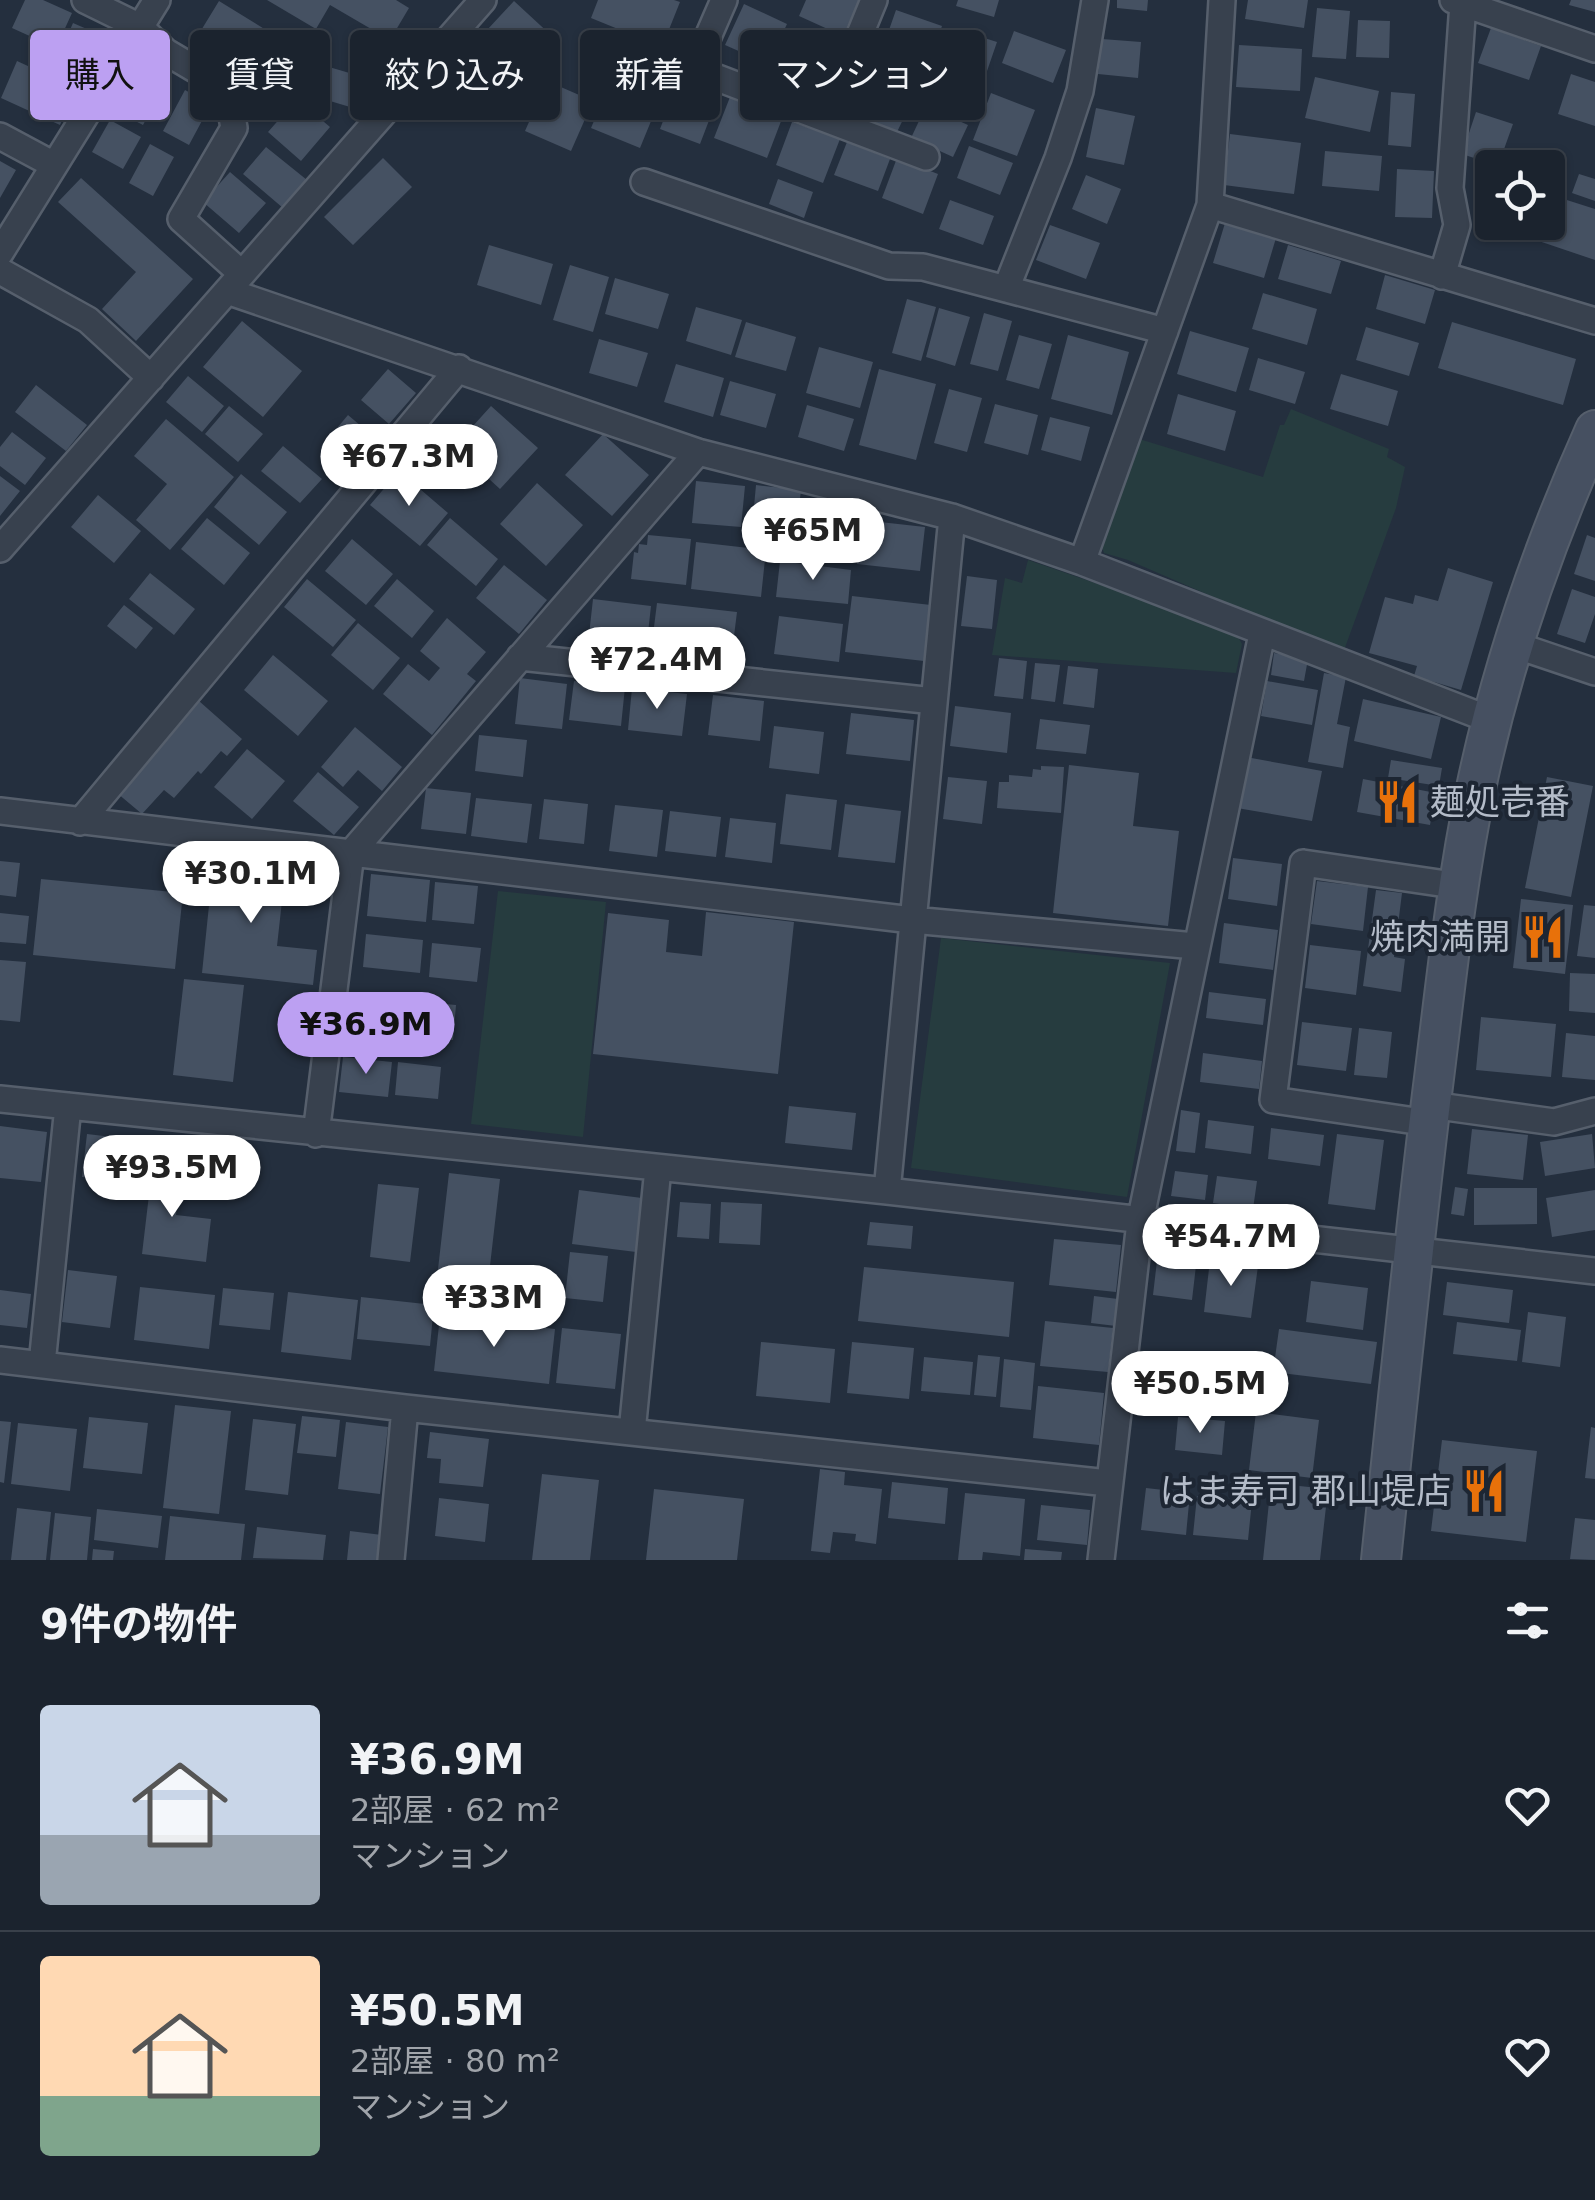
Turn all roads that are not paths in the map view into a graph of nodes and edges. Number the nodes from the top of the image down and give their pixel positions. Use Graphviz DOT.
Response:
graph roads {
  1 [pos="85,0"];
  2 [pos="157,0"];
  3 [pos="482,0"];
  4 [pos="724,0"];
  5 [pos="874,0"];
  6 [pos="1095,0"];
  7 [pos="1222,0"];
  8 [pos="1458,2"];
  9 [pos="140,28"];
  10 [pos="711,30"];
  11 [pos="862,30"];
  12 [pos="1595,49"];
  13 [pos="833,120"];
  14 [pos="0,136"];
  15 [pos="926,158"];
  16 [pos="54,165"];
  17 [pos="644,182"];
  18 [pos="1210,205"];
  19 [pos="0,253"];
  20 [pos="0,270"];
  21 [pos="1442,276"];
  22 [pos="235,283"];
  23 [pos="1006,289"];
  24 [pos="1595,322"];
  25 [pos="1165,331"];
  26 [pos="459,368"];
  27 [pos="151,378"];
  28 [pos="1595,430"];
  29 [pos="698,452"];
  30 [pos="952,517"];
  31 [pos="0,549"];
  32 [pos="1082,562"];
  33 [pos="1262,634"];
  34 [pos="1512,644"];
  35 [pos="520,658"];
  36 [pos="1595,672"];
  37 [pos="934,701"];
  38 [pos="1491,720"];
  39 [pos="0,811"];
  40 [pos="80,822"];
  41 [pos="351,852"];
  42 [pos="1460,886"];
  43 [pos="912,920"];
  44 [pos="1195,946"];
  45 [pos="0,1099"];
  46 [pos="68,1106"];
  47 [pos="1595,1111"];
  48 [pos="1430,1114"];
  49 [pos="316,1134"];
  50 [pos="658,1168"];
  51 [pos="887,1191"];
  52 [pos="1140,1222"];
  53 [pos="1413,1252"];
  54 [pos="1595,1271"];
  55 [pos="0,1360"];
  56 [pos="42,1364"];
  57 [pos="406,1408"];
  58 [pos="632,1432"];
  59 [pos="1108,1483"];
  60 [pos="392,1560"];
  61 [pos="1101,1560"];
  62 [pos="1381,1560"];
  1 -- 9 [label="street"];
  2 -- 9 [label="street"];
  3 -- 22 [label="street"];
  4 -- 10 [label="street"];
  5 -- 11 [label="street"];
  6 -- 23 [label="street"];
  7 -- 18 [label="street"];
  8 -- 12 [label="street"];
  8 -- 21 [label="street"];
  9 -- 16 [label="street"];
  9 -- 22 [label="street"];
  13 -- 15 [label="street"];
  14 -- 16 [label="street"];
  16 -- 19 [label="street"];
  17 -- 23 [label="street"];
  18 -- 21 [label="street"];
  18 -- 25 [label="street"];
  20 -- 27 [label="street"];
  21 -- 24 [label="street"];
  22 -- 26 [label="street"];
  22 -- 27 [label="street"];
  23 -- 25 [label="street"];
  25 -- 32 [label="street"];
  26 -- 29 [label="street"];
  26 -- 40 [label="street"];
  27 -- 31 [label="street"];
  28 -- 34 [label="street"];
  29 -- 30 [label="street"];
  29 -- 35 [label="street"];
  30 -- 32 [label="street"];
  30 -- 37 [label="street"];
  32 -- 33 [label="street"];
  33 -- 38 [label="street"];
  33 -- 44 [label="street"];
  34 -- 36 [label="street"];
  34 -- 38 [label="street"];
  35 -- 37 [label="street"];
  35 -- 41 [label="street"];
  37 -- 43 [label="street"];
  38 -- 42 [label="street"];
  39 -- 40 [label="street"];
  40 -- 41 [label="street"];
  41 -- 43 [label="street"];
  41 -- 49 [label="street"];
  42 -- 48 [label="street"];
  42 -- 48 [label="street"];
  43 -- 44 [label="street"];
  43 -- 51 [label="street"];
  44 -- 52 [label="street"];
  45 -- 46 [label="street"];
  46 -- 49 [label="street"];
  46 -- 56 [label="street"];
  47 -- 48 [label="street"];
  48 -- 53 [label="street"];
  49 -- 50 [label="street"];
  50 -- 51 [label="street"];
  50 -- 58 [label="street"];
  51 -- 52 [label="street"];
  52 -- 53 [label="street"];
  52 -- 59 [label="street"];
  53 -- 54 [label="street"];
  53 -- 62 [label="street"];
  55 -- 56 [label="street"];
  56 -- 57 [label="street"];
  57 -- 58 [label="street"];
  57 -- 60 [label="street"];
  58 -- 59 [label="street"];
  59 -- 61 [label="street"];
}
